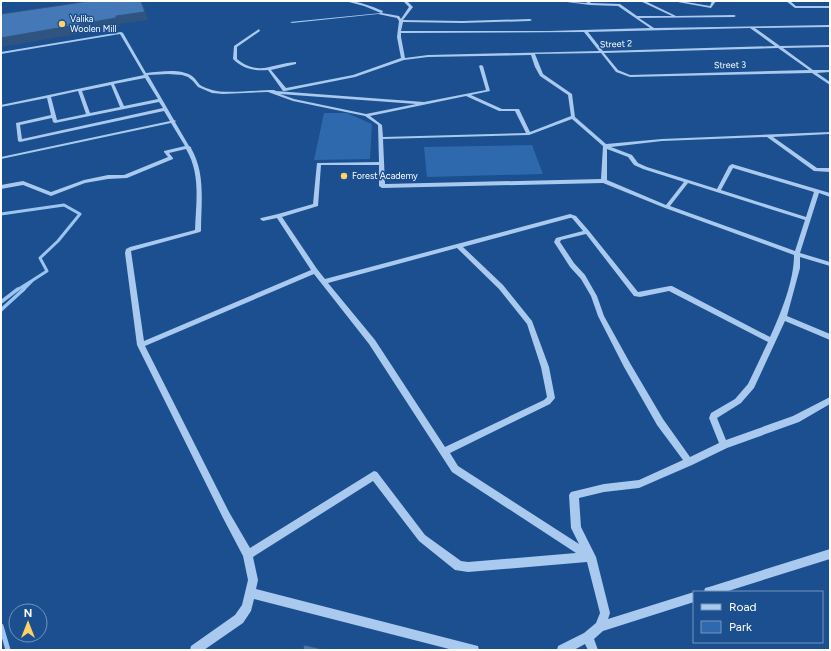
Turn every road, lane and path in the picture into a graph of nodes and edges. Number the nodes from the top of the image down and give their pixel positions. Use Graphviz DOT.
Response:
graph roads {
  1 [pos="348,1"];
  2 [pos="405,1"];
  3 [pos="561,1"];
  4 [pos="587,1"];
  5 [pos="612,1"];
  6 [pos="642,1"];
  7 [pos="674,1"];
  8 [pos="714,1"];
  9 [pos="788,1"];
  10 [pos="686,2"];
  11 [pos="590,4"];
  12 [pos="619,4"];
  13 [pos="711,7"];
  14 [pos="830,7"];
  15 [pos="683,8"];
  16 [pos="687,12"];
  17 [pos="384,13"];
  18 [pos="718,16"];
  19 [pos="734,16"];
  20 [pos="676,17"];
  21 [pos="691,17"];
  22 [pos="636,18"];
  23 [pos="530,20"];
  24 [pos="401,21"];
  25 [pos="292,22"];
  26 [pos="830,26"];
  27 [pos="750,27"];
  28 [pos="653,29"];
  29 [pos="259,30"];
  30 [pos="585,31"];
  31 [pos="400,32"];
  32 [pos="777,46"];
  33 [pos="830,46"];
  34 [pos="601,52"];
  35 [pos="1,53"];
  36 [pos="533,54"];
  37 [pos="403,59"];
  38 [pos="295,64"];
  39 [pos="481,66"];
  40 [pos="269,70"];
  41 [pos="830,71"];
  42 [pos="812,72"];
  43 [pos="146,75"];
  44 [pos="112,83"];
  45 [pos="830,84"];
  46 [pos="80,90"];
  47 [pos="285,90"];
  48 [pos="466,95"];
  49 [pos="49,96"];
  50 [pos="161,100"];
  51 [pos="423,103"];
  52 [pos="1,106"];
  53 [pos="123,108"];
  54 [pos="166,108"];
  55 [pos="88,115"];
  56 [pos="366,115"];
  57 [pos="54,116"];
  58 [pos="573,117"];
  59 [pos="174,121"];
  60 [pos="830,133"];
  61 [pos="530,134"];
  62 [pos="767,135"];
  63 [pos="381,138"];
  64 [pos="605,146"];
  65 [pos="189,147"];
  66 [pos="1,158"];
  67 [pos="381,163"];
  68 [pos="830,170"];
  69 [pos="604,181"];
  70 [pos="687,181"];
  71 [pos="1,186"];
  72 [pos="718,191"];
  73 [pos="817,191"];
  74 [pos="830,195"];
  75 [pos="667,207"];
  76 [pos="279,216"];
  77 [pos="263,218"];
  78 [pos="808,220"];
  79 [pos="587,232"];
  80 [pos="458,246"];
  81 [pos="797,254"];
  82 [pos="830,264"];
  83 [pos="316,271"];
  84 [pos="324,282"];
  85 [pos="783,317"];
  86 [pos="830,337"];
  87 [pos="772,341"];
  88 [pos="141,345"];
  89 [pos="830,400"];
  90 [pos="724,445"];
  91 [pos="444,452"];
  92 [pos="689,462"];
  93 [pos="830,554"];
  94 [pos="248,555"];
  95 [pos="592,558"];
  96 [pos="712,591"];
  97 [pos="251,593"];
  98 [pos="693,596"];
  99 [pos="600,627"];
  100 [pos="588,637"];
  101 [pos="195,650"];
  102 [pos="474,650"];
  103 [pos="562,650"];
  104 [pos="593,650"];
  1 -- 17 [label="street"];
  2 -- 24 [label="street"];
  3 -- 11 [label="street"];
  4 -- 11 [label="street"];
  5 -- 12 [label="street"];
  6 -- 20 [label="street"];
  7 -- 10 [label="street"];
  8 -- 13 [label="street"];
  9 -- 14 [label="street"];
  10 -- 13 [label="street"];
  10 -- 15 [label="street"];
  11 -- 12 [label="street"];
  12 -- 22 [label="street"];
  13 -- 18 [label="street"];
  16 -- 21 [label="street"];
  17 -- 24 [label="street"];
  17 -- 25 [label="street"];
  18 -- 19 [label="street"];
  18 -- 21 [label="street"];
  20 -- 21 [label="street"];
  20 -- 22 [label="street"];
  22 -- 28 [label="street"];
  23 -- 24 [label="street"];
  24 -- 31 [label="street"];
  26 -- 27 [label="street"];
  27 -- 28 [label="street"];
  27 -- 32 [label="street"];
  28 -- 30 [label="street"];
  29 -- 40 [label="street"];
  30 -- 31 [label="street"];
  30 -- 34 [label="street"];
  31 -- 37 [label="street"];
  32 -- 33 [label="street, Street 2"];
  32 -- 34 [label="street, Street 2"];
  32 -- 42 [label="street"];
  34 -- 36 [label="street, Street 2"];
  34 -- 42 [label="street, Street 3"];
  35 -- 43 [label="street"];
  36 -- 37 [label="street, Street 2"];
  36 -- 58 [label="street"];
  37 -- 47 [label="street, Street 2"];
  38 -- 40 [label="street"];
  39 -- 48 [label="street"];
  40 -- 47 [label="street"];
  41 -- 42 [label="street, Street 3"];
  42 -- 45 [label="street"];
  43 -- 44 [label="street, Street 2"];
  43 -- 47 [label="street, Street 2"];
  43 -- 50 [label="street"];
  44 -- 46 [label="street, Street 2"];
  44 -- 53 [label="street"];
  46 -- 49 [label="street, Street 2"];
  46 -- 55 [label="street"];
  48 -- 51 [label="street"];
  48 -- 61 [label="street"];
  49 -- 52 [label="street, Street 2"];
  49 -- 57 [label="street"];
  50 -- 53 [label="street"];
  50 -- 54 [label="street"];
  51 -- 56 [label="street"];
  51 -- 56 [label="street"];
  53 -- 55 [label="street"];
  54 -- 57 [label="street"];
  54 -- 59 [label="street"];
  55 -- 57 [label="street"];
  56 -- 63 [label="street"];
  58 -- 61 [label="street"];
  58 -- 64 [label="street"];
  59 -- 65 [label="street"];
  59 -- 66 [label="street"];
  60 -- 62 [label="street"];
  61 -- 63 [label="street"];
  62 -- 64 [label="street"];
  62 -- 68 [label="street"];
  63 -- 67 [label="street"];
  64 -- 69 [label="street"];
  64 -- 70 [label="street"];
  65 -- 71 [label="street"];
  65 -- 88 [label="street"];
  67 -- 69 [label="street"];
  67 -- 76 [label="street"];
  69 -- 75 [label="street"];
  70 -- 72 [label="street"];
  70 -- 75 [label="street"];
  72 -- 73 [label="street"];
  72 -- 78 [label="street"];
  73 -- 74 [label="street"];
  73 -- 78 [label="street"];
  75 -- 81 [label="street"];
  76 -- 77 [label="street"];
  76 -- 83 [label="street"];
  78 -- 81 [label="street"];
  79 -- 80 [label="street"];
  79 -- 87 [label="street"];
  79 -- 92 [label="street"];
  80 -- 84 [label="street"];
  80 -- 91 [label="street"];
  81 -- 82 [label="street"];
  81 -- 85 [label="street"];
  83 -- 84 [label="street"];
  83 -- 88 [label="street"];
  84 -- 91 [label="street"];
  85 -- 86 [label="street"];
  85 -- 87 [label="street"];
  87 -- 90 [label="street"];
  88 -- 94 [label="street"];
  89 -- 90 [label="street"];
  90 -- 92 [label="street"];
  91 -- 95 [label="street"];
  92 -- 95 [label="street"];
  93 -- 96 [label="street"];
  94 -- 95 [label="street"];
  94 -- 97 [label="street"];
  95 -- 99 [label="street"];
  97 -- 101 [label="street"];
  97 -- 102 [label="street"];
  98 -- 99 [label="street"];
  99 -- 100 [label="street"];
  100 -- 103 [label="street"];
  100 -- 104 [label="street"];
}
